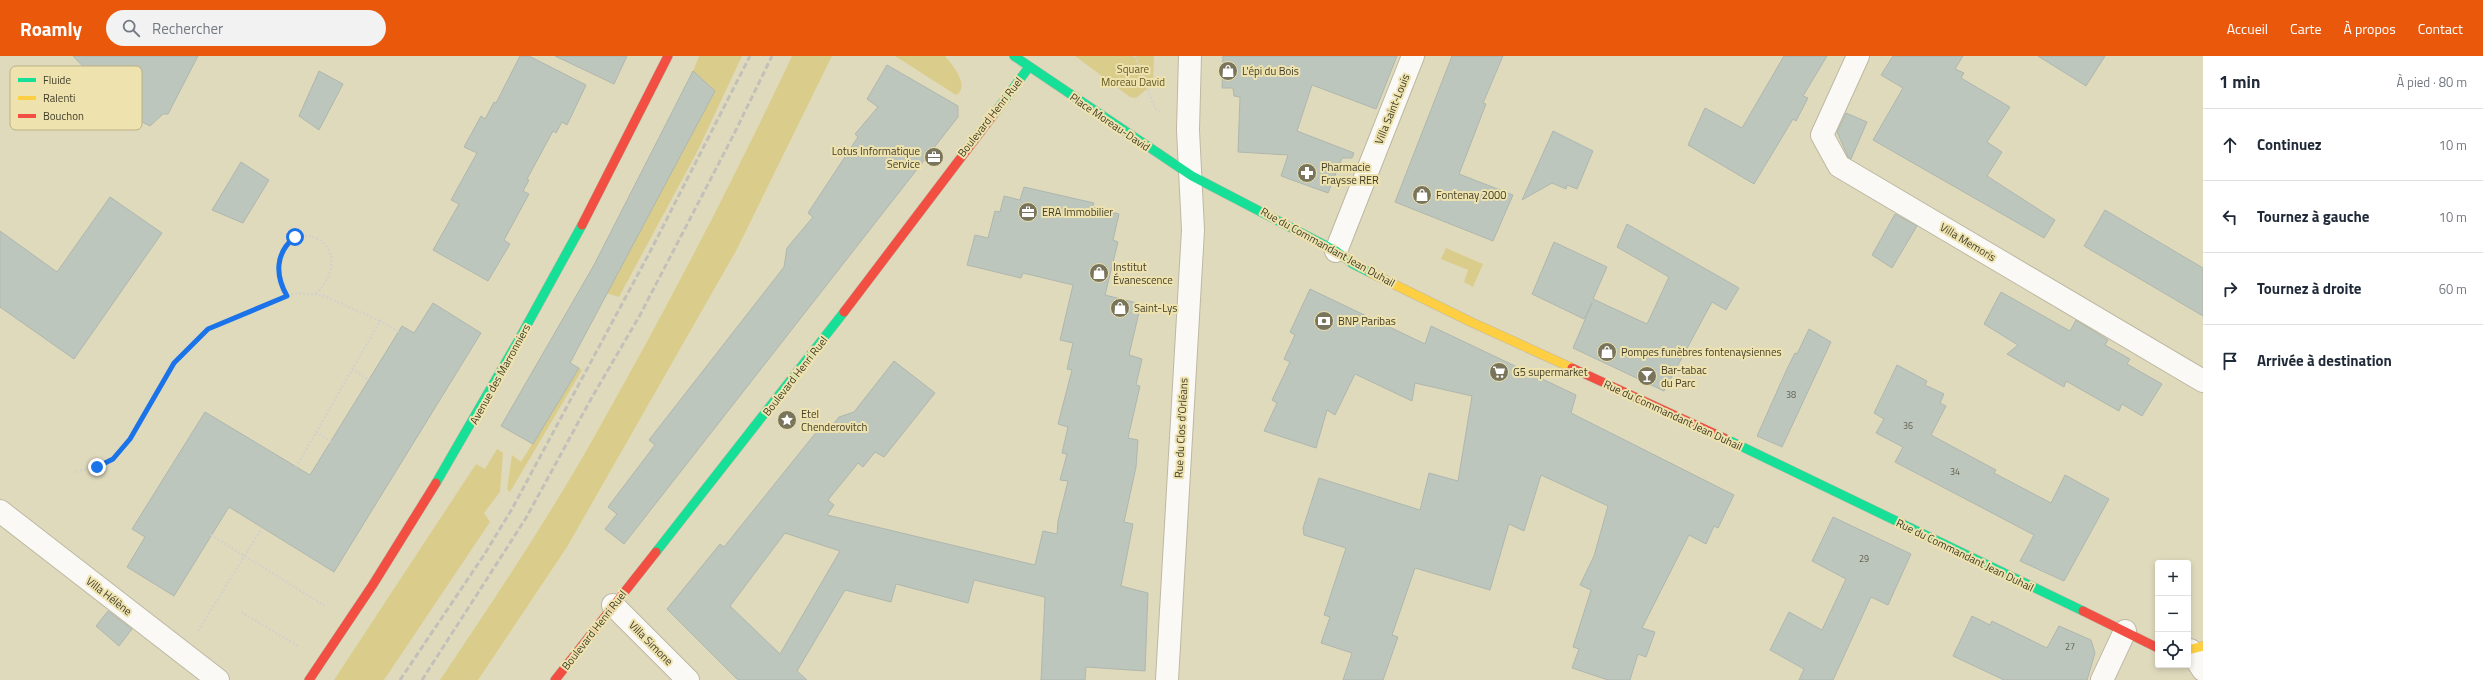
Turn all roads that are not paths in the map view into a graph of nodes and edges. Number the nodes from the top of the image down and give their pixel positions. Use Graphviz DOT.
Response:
graph roads {
  1 [pos="668,56"];
  2 [pos="1014,56"];
  3 [pos="1190,56"];
  4 [pos="1413,56"];
  5 [pos="1858,56"];
  6 [pos="1029,67"];
  7 [pos="1192,176"];
  8 [pos="1336,251"];
  9 [pos="2203,381"];
  10 [pos="0,511"];
  11 [pos="613,605"];
  12 [pos="2125,631"];
  13 [pos="2155,646"];
  14 [pos="2194,649"];
  15 [pos="2203,670"];
  16 [pos="218,680"];
  17 [pos="309,680"];
  18 [pos="555,680"];
  19 [pos="688,680"];
  20 [pos="1167,680"];
  21 [pos="2102,680"];
  1 -- 17 [label="street, Avenue des Marronniers"];
  2 -- 6 [label="street, Place Moreau-David"];
  3 -- 7 [label="street, Rue du Clos d'Orléans"];
  4 -- 8 [label="street, Villa Saint-Louis"];
  5 -- 9 [label="street, Villa Memoris"];
  6 -- 7 [label="street, Place Moreau-David"];
  6 -- 11 [label="street, Boulevard Henri Ruel"];
  7 -- 8 [label="street, Rue du Commandant Jean Duhail"];
  7 -- 20 [label="street, Rue du Clos d'Orléans"];
  8 -- 12 [label="street, Rue du Commandant Jean Duhail"];
  10 -- 16 [label="street, Villa Hélène"];
  11 -- 18 [label="street, Boulevard Henri Ruel"];
  11 -- 19 [label="street, Villa Simone"];
  12 -- 13 [label="street, Rue du Commandant Jean Duhail"];
  12 -- 21 [label="street"];
  14 -- 15 [label="street"];
}
